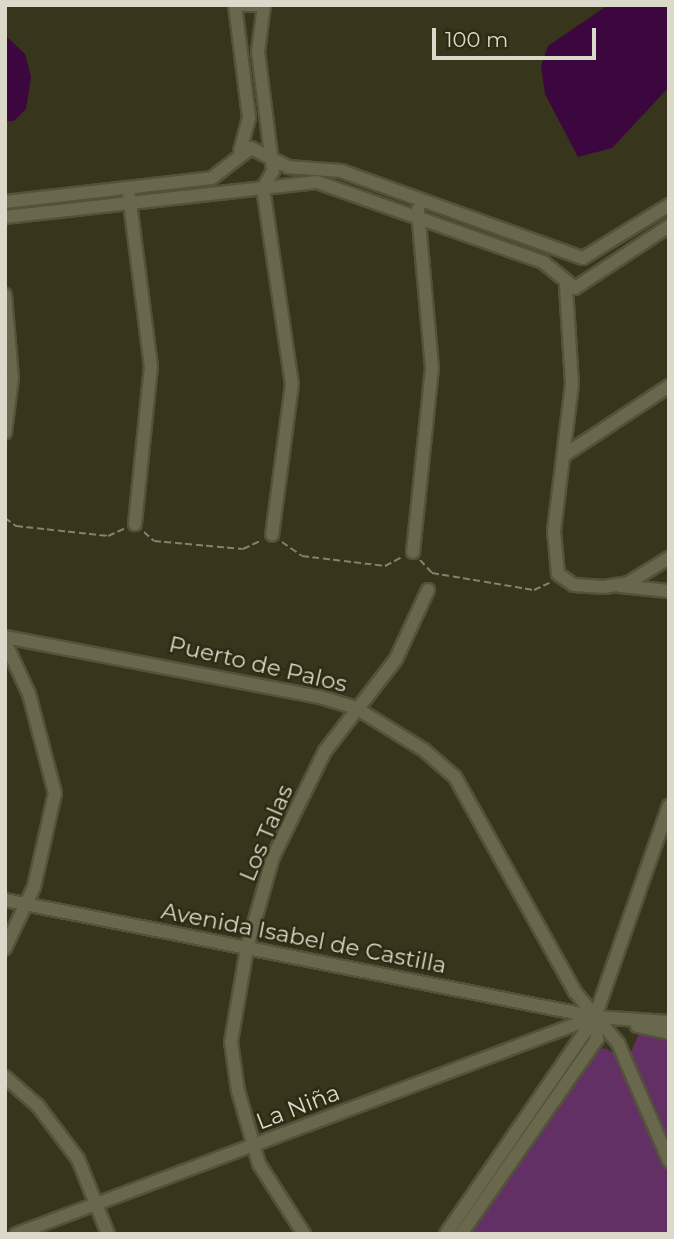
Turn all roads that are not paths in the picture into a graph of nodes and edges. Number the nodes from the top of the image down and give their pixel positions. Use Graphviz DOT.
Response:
graph roads {
  1 [pos="235,5"];
  2 [pos="243,5"];
  3 [pos="257,5"];
  4 [pos="264,5"];
  5 [pos="240,152"];
  6 [pos="269,156"];
  7 [pos="229,169"];
  8 [pos="127,188"];
  9 [pos="263,188"];
  10 [pos="240,190"];
  11 [pos="418,200"];
  12 [pos="5,202"];
  13 [pos="131,203"];
  14 [pos="669,205"];
  15 [pos="418,216"];
  16 [pos="5,217"];
  17 [pos="669,226"];
  18 [pos="569,254"];
  19 [pos="583,258"];
  20 [pos="556,273"];
  21 [pos="587,283"];
  22 [pos="566,286"];
  23 [pos="5,295"];
  24 [pos="669,386"];
  25 [pos="5,433"];
  26 [pos="566,454"];
  27 [pos="135,524"];
  28 [pos="272,535"];
  29 [pos="413,552"];
  30 [pos="669,558"];
  31 [pos="616,585"];
  32 [pos="428,590"];
  33 [pos="669,591"];
  34 [pos="5,637"];
  35 [pos="5,642"];
  36 [pos="356,708"];
  37 [pos="669,806"];
  38 [pos="5,900"];
  39 [pos="26,905"];
  40 [pos="5,948"];
  41 [pos="247,948"];
  42 [pos="595,1017"];
  43 [pos="669,1022"];
  44 [pos="669,1033"];
  45 [pos="5,1077"];
  46 [pos="254,1146"];
  47 [pos="669,1161"];
  48 [pos="98,1205"];
  49 [pos="16,1234"];
  50 [pos="108,1234"];
  51 [pos="304,1234"];
  52 [pos="446,1234"];
  53 [pos="461,1234"];
  1 -- 5 [label="street"];
  2 -- 3 [label="street"];
  4 -- 6 [label="street"];
  5 -- 6 [label="street"];
  5 -- 7 [label="street"];
  6 -- 9 [label="street"];
  6 -- 11 [label="street"];
  7 -- 8 [label="street"];
  7 -- 10 [label="street"];
  8 -- 12 [label="street"];
  8 -- 13 [label="street"];
  9 -- 10 [label="street"];
  9 -- 15 [label="street"];
  9 -- 28 [label="street"];
  10 -- 13 [label="street"];
  11 -- 15 [label="street"];
  11 -- 18 [label="street"];
  13 -- 16 [label="street"];
  13 -- 27 [label="street"];
  14 -- 19 [label="street"];
  15 -- 20 [label="street"];
  15 -- 29 [label="street"];
  17 -- 21 [label="street"];
  18 -- 19 [label="street"];
  18 -- 20 [label="street"];
  19 -- 21 [label="street"];
  20 -- 22 [label="street"];
  21 -- 22 [label="street"];
  22 -- 26 [label="street"];
  23 -- 25 [label="street"];
  24 -- 26 [label="street"];
  26 -- 31 [label="street"];
  30 -- 31 [label="street"];
  31 -- 33 [label="street"];
  32 -- 36 [label="street, Los Talas"];
  34 -- 36 [label="street, Puerto de Palos"];
  35 -- 39 [label="street"];
  36 -- 41 [label="street, Los Talas"];
  36 -- 42 [label="street, Puerto de Palos"];
  37 -- 42 [label="street"];
  38 -- 39 [label="street, Avenida Isabel de Castilla"];
  39 -- 40 [label="street"];
  39 -- 41 [label="street, Avenida Isabel de Castilla"];
  41 -- 42 [label="street, Avenida Isabel de Castilla"];
  41 -- 46 [label="street, Los Talas"];
  42 -- 43 [label="street, Avenida Isabel de Castilla"];
  42 -- 44 [label="street, Avenida Isabel de Castilla"];
  42 -- 46 [label="street, La Niña"];
  42 -- 47 [label="street, Puerto de Palos"];
  42 -- 52 [label="street"];
  42 -- 53 [label="street"];
  45 -- 48 [label="street"];
  46 -- 48 [label="street, La Niña"];
  46 -- 51 [label="street, Los Talas"];
  48 -- 49 [label="street, La Niña"];
  48 -- 50 [label="street"];
}
